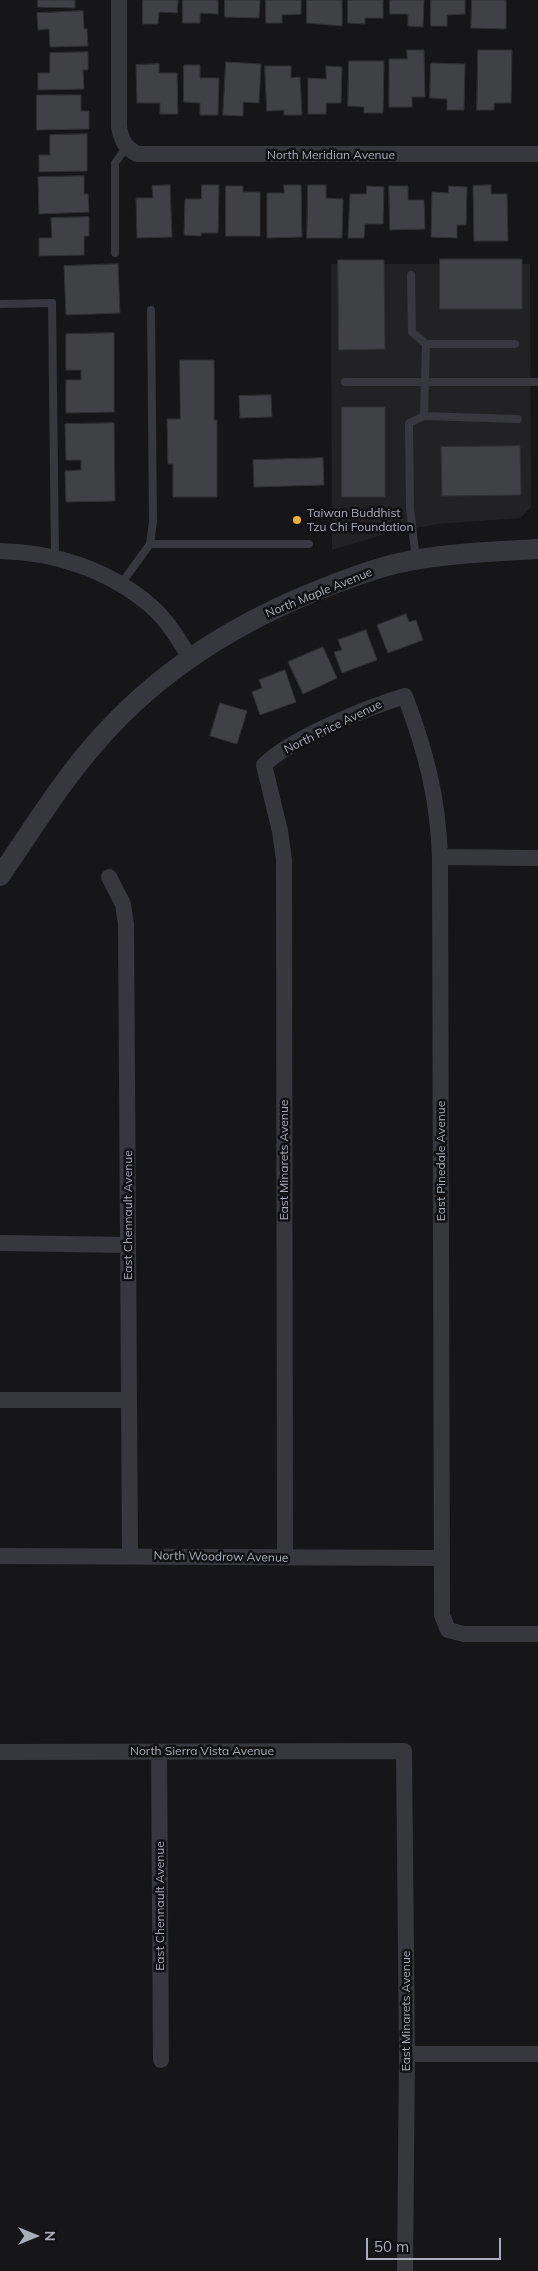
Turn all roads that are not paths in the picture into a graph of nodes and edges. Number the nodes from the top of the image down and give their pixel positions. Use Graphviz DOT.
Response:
graph roads {
  1 [pos="119,0"];
  2 [pos="126,148"];
  3 [pos="538,154"];
  4 [pos="115,253"];
  5 [pos="411,275"];
  6 [pos="0,304"];
  7 [pos="151,310"];
  8 [pos="426,344"];
  9 [pos="515,344"];
  10 [pos="345,382"];
  11 [pos="426,382"];
  12 [pos="538,382"];
  13 [pos="424,416"];
  14 [pos="518,419"];
  15 [pos="150,544"];
  16 [pos="309,544"];
  17 [pos="538,549"];
  18 [pos="0,551"];
  19 [pos="55,558"];
  20 [pos="416,560"];
  21 [pos="121,584"];
  22 [pos="190,658"];
  23 [pos="405,696"];
  24 [pos="264,765"];
  25 [pos="440,857"];
  26 [pos="538,858"];
  27 [pos="0,876"];
  28 [pos="109,877"];
  29 [pos="0,1244"];
  30 [pos="128,1245"];
  31 [pos="0,1400"];
  32 [pos="129,1400"];
  33 [pos="0,1556"];
  34 [pos="130,1556"];
  35 [pos="285,1557"];
  36 [pos="442,1558"];
  37 [pos="538,1634"];
  38 [pos="404,1751"];
  39 [pos="0,1752"];
  40 [pos="159,1752"];
  41 [pos="407,2054"];
  42 [pos="538,2054"];
  43 [pos="160,2060"];
  44 [pos="405,2271"];
  1 -- 2 [label="street"];
  2 -- 3 [label="street, North Meridian Avenue"];
  2 -- 4 [label="lane"];
  5 -- 8 [label="lane"];
  6 -- 19 [label="lane"];
  7 -- 15 [label="lane"];
  8 -- 9 [label="lane"];
  8 -- 11 [label="lane"];
  10 -- 11 [label="lane"];
  11 -- 12 [label="lane"];
  11 -- 13 [label="lane"];
  13 -- 14 [label="lane"];
  13 -- 20 [label="lane"];
  15 -- 16 [label="lane"];
  15 -- 21 [label="lane"];
  17 -- 20 [label="street, North Maple Avenue"];
  18 -- 19 [label="street"];
  19 -- 21 [label="street"];
  20 -- 22 [label="street, North Maple Avenue"];
  21 -- 22 [label="street"];
  22 -- 27 [label="street, North Maple Avenue"];
  23 -- 24 [label="street, North Price Avenue"];
  23 -- 25 [label="street, East Pinedale Avenue"];
  24 -- 35 [label="street, East Minarets Avenue"];
  25 -- 26 [label="street"];
  25 -- 36 [label="street, East Pinedale Avenue"];
  28 -- 30 [label="street, East Chennault Avenue"];
  29 -- 30 [label="street"];
  30 -- 32 [label="street, East Chennault Avenue"];
  31 -- 32 [label="street"];
  32 -- 34 [label="street, East Chennault Avenue"];
  33 -- 34 [label="street, North Woodrow Avenue"];
  34 -- 35 [label="street, North Woodrow Avenue"];
  35 -- 36 [label="street, North Woodrow Avenue"];
  36 -- 37 [label="street, East Pinedale Avenue"];
  38 -- 40 [label="street, North Sierra Vista Avenue"];
  38 -- 41 [label="street, East Minarets Avenue"];
  39 -- 40 [label="street, North Sierra Vista Avenue"];
  40 -- 43 [label="street, East Chennault Avenue"];
  41 -- 42 [label="street"];
  41 -- 44 [label="street, East Minarets Avenue"];
}
